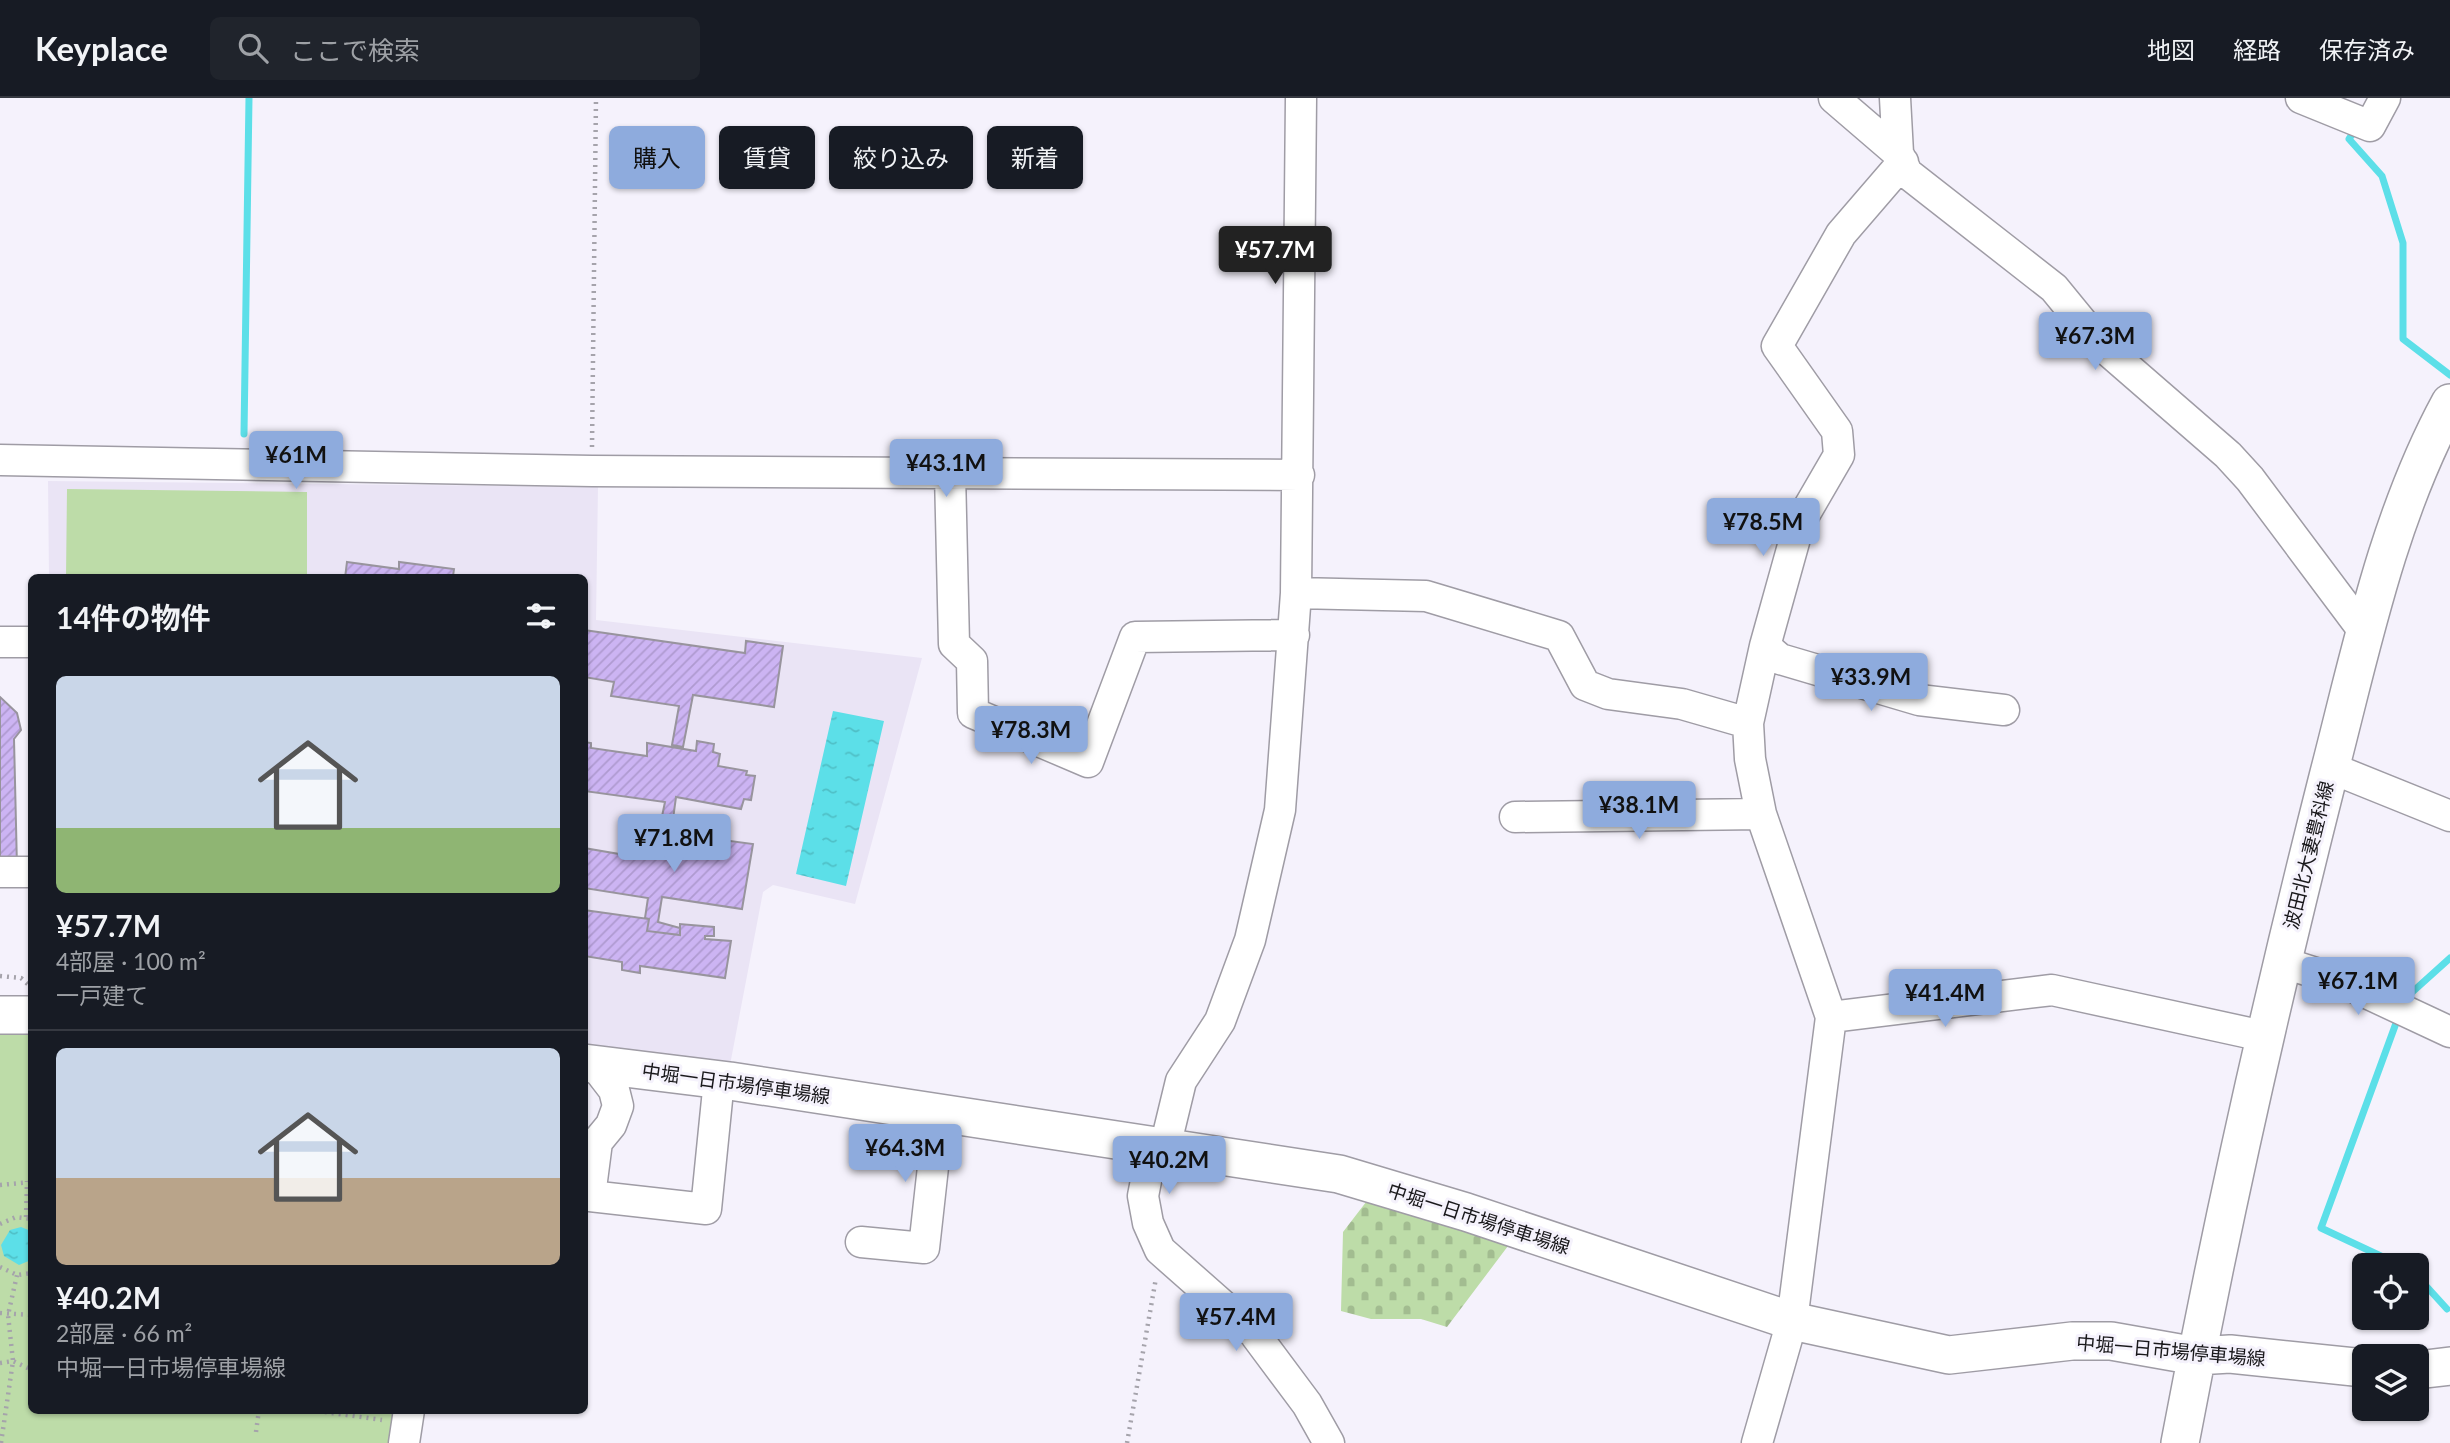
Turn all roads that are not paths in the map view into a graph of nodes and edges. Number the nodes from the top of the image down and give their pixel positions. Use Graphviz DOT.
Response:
graph roads {
  1 [pos="1301,98"];
  2 [pos="1834,98"];
  3 [pos="1895,98"];
  4 [pos="2301,98"];
  5 [pos="2385,98"];
  6 [pos="1900,158"];
  7 [pos="2450,402"];
  8 [pos="0,460"];
  9 [pos="950,473"];
  10 [pos="1299,475"];
  11 [pos="1296,593"];
  12 [pos="2363,630"];
  13 [pos="1294,635"];
  14 [pos="0,642"];
  15 [pos="28,642"];
  16 [pos="1765,646"];
  17 [pos="2004,710"];
  18 [pos="1748,723"];
  19 [pos="2330,768"];
  20 [pos="1761,814"];
  21 [pos="2450,816"];
  22 [pos="1515,817"];
  23 [pos="0,872"];
  24 [pos="28,872"];
  25 [pos="2281,962"];
  26 [pos="28,1014"];
  27 [pos="0,1015"];
  28 [pos="1831,1017"];
  29 [pos="2450,1032"];
  30 [pos="2263,1036"];
  31 [pos="589,1063"];
  32 [pos="719,1080"];
  33 [pos="939,1113"];
  34 [pos="1159,1146"];
  35 [pos="861,1242"];
  36 [pos="1792,1321"];
  37 [pos="2196,1356"];
  38 [pos="2450,1366"];
  39 [pos="2352,1367"];
  40 [pos="2429,1369"];
  41 [pos="1329,1443"];
  42 [pos="1757,1443"];
  43 [pos="2180,1443"];
  1 -- 10 [label="street"];
  2 -- 6 [label="street"];
  3 -- 6 [label="street"];
  4 -- 5 [label="street"];
  6 -- 12 [label="street"];
  6 -- 16 [label="street"];
  7 -- 12 [label="main road, 波田北大妻豊科線"];
  8 -- 9 [label="street"];
  9 -- 10 [label="street"];
  9 -- 13 [label="street"];
  10 -- 11 [label="street"];
  11 -- 13 [label="street"];
  11 -- 18 [label="street"];
  12 -- 19 [label="main road, 波田北大妻豊科線"];
  13 -- 34 [label="street"];
  14 -- 15 [label="street"];
  16 -- 17 [label="street"];
  16 -- 18 [label="street"];
  18 -- 20 [label="street"];
  19 -- 21 [label="street"];
  19 -- 25 [label="main road, 波田北大妻豊科線"];
  20 -- 22 [label="street"];
  20 -- 28 [label="street"];
  23 -- 24 [label="street"];
  25 -- 29 [label="street"];
  25 -- 30 [label="main road, 波田北大妻豊科線"];
  26 -- 27 [label="main road"];
  28 -- 30 [label="street"];
  28 -- 36 [label="street"];
  30 -- 37 [label="main road, 波田北大妻豊科線"];
  31 -- 32 [label="main road, 中堀一日市場停車場線"];
  31 -- 32 [label="street"];
  32 -- 33 [label="main road, 中堀一日市場停車場線"];
  33 -- 34 [label="main road, 中堀一日市場停車場線"];
  33 -- 35 [label="street"];
  34 -- 36 [label="main road, 中堀一日市場停車場線"];
  34 -- 41 [label="street"];
  36 -- 37 [label="main road, 中堀一日市場停車場線"];
  36 -- 42 [label="street"];
  37 -- 39 [label="main road, 中堀一日市場停車場線"];
  37 -- 43 [label="main road, 波田北大妻豊科線"];
  38 -- 40 [label="main road"];
}
